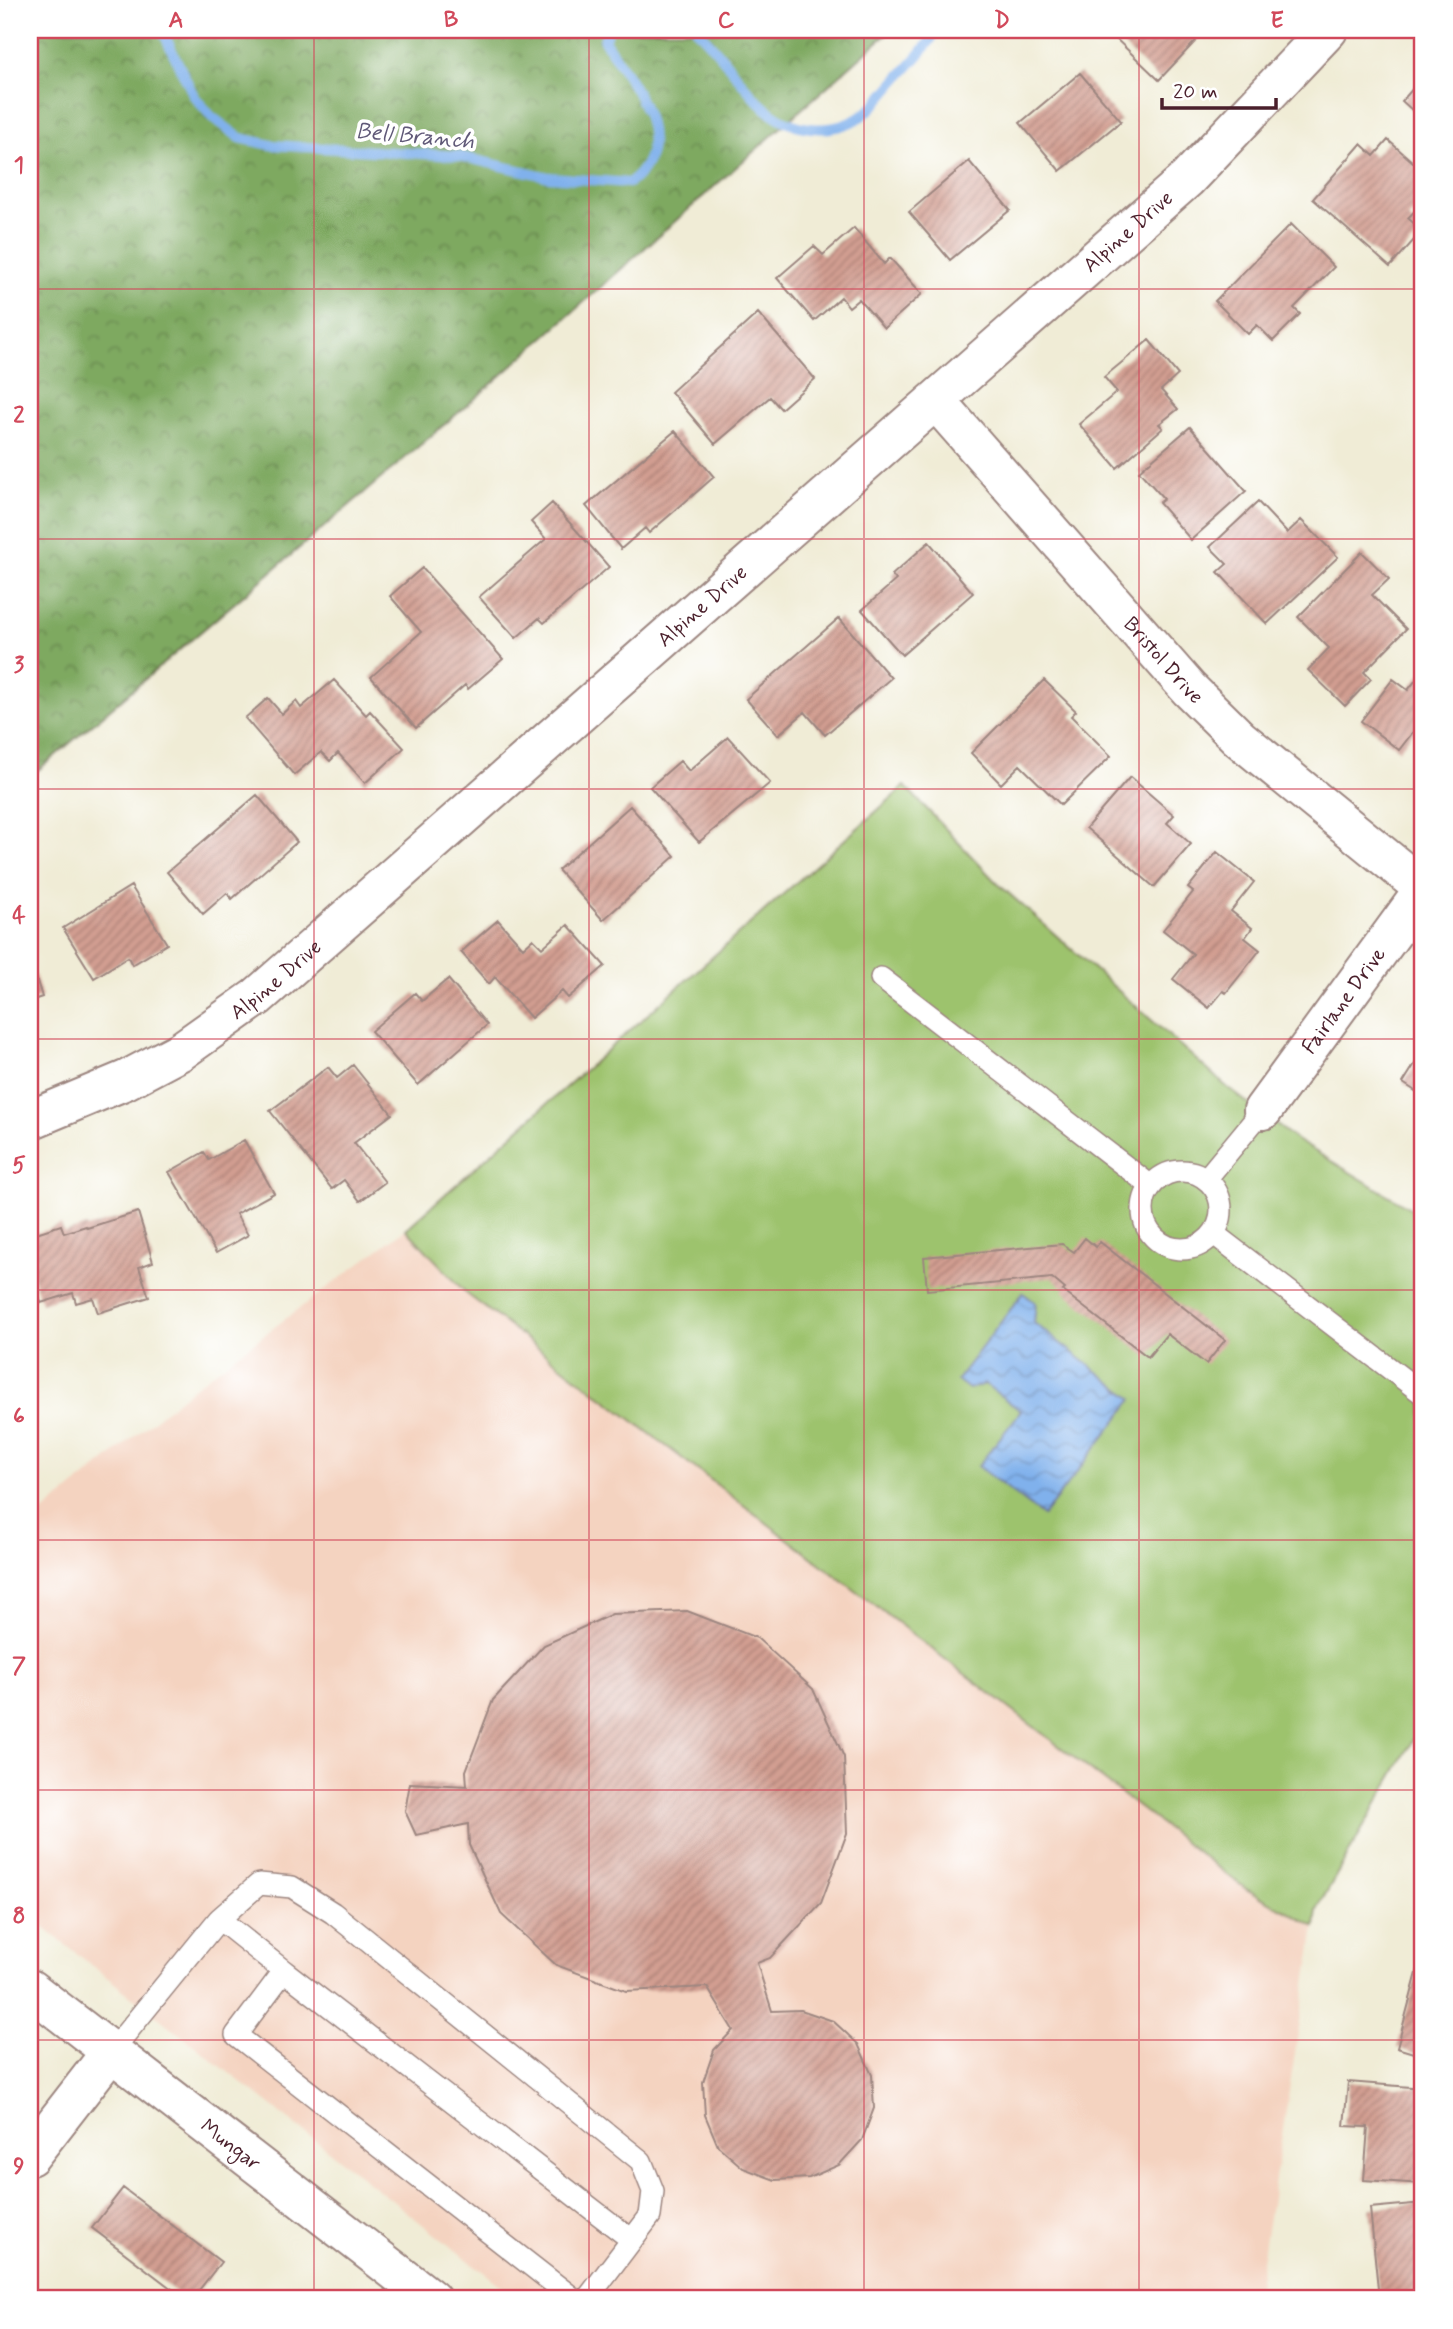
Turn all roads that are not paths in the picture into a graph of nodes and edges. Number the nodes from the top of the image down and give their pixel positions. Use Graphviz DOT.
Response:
graph roads {
  1 [pos="1328,30"];
  2 [pos="936,401"];
  3 [pos="1423,890"];
  4 [pos="881,978"];
  5 [pos="1263,1110"];
  6 [pos="30,1120"];
  7 [pos="1206,1179"];
  8 [pos="1151,1186"];
  9 [pos="1214,1234"];
  10 [pos="1423,1394"];
  11 [pos="219,1919"];
  12 [pos="285,1971"];
  13 [pos="30,1989"];
  14 [pos="110,2053"];
  15 [pos="30,2155"];
  16 [pos="632,2240"];
  17 [pos="431,2299"];
  18 [pos="575,2299"];
  19 [pos="587,2299"];
  1 -- 2 [label="street, Alpine Drive"];
  2 -- 3 [label="street, Bristol Drive"];
  2 -- 6 [label="street, Alpine Drive"];
  3 -- 5 [label="street, Fairlane Drive"];
  4 -- 8 [label="lane"];
  5 -- 7 [label="lane"];
  7 -- 8 [label="lane"];
  7 -- 9 [label="lane"];
  8 -- 9 [label="lane"];
  9 -- 10 [label="lane"];
  11 -- 12 [label="lane"];
  11 -- 14 [label="lane"];
  11 -- 16 [label="lane"];
  12 -- 16 [label="lane"];
  12 -- 18 [label="lane"];
  13 -- 14 [label="street, Mungar"];
  14 -- 15 [label="street"];
  14 -- 17 [label="street, Mungar"];
  16 -- 19 [label="lane"];
}
